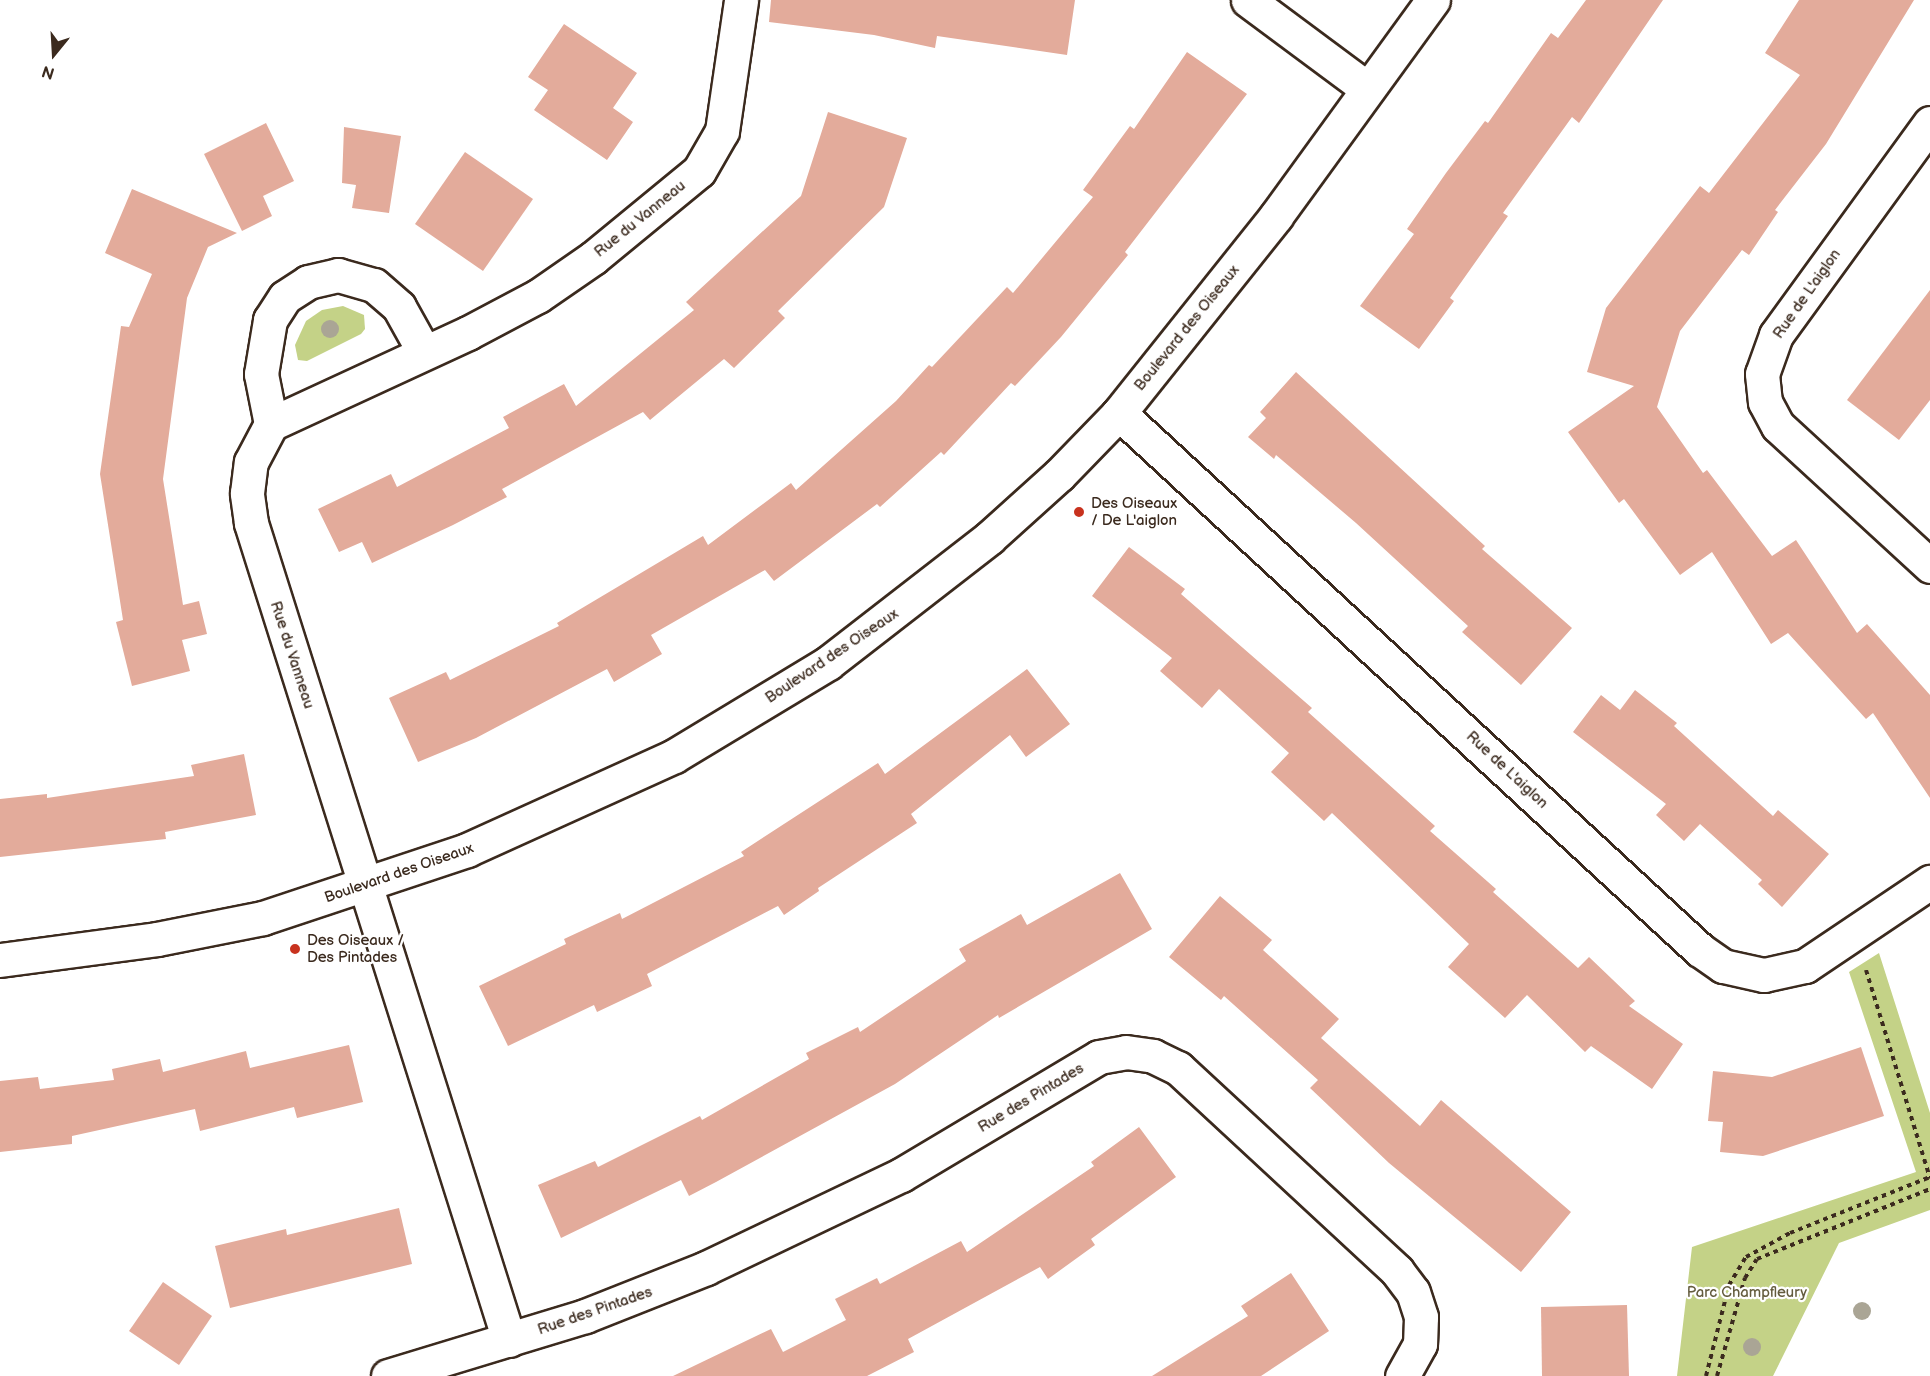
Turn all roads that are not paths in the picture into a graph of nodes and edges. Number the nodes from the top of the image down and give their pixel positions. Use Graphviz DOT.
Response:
graph roads {
  1 [pos="741,0"];
  2 [pos="1248,0"];
  3 [pos="1433,0"];
  4 [pos="1368,89"];
  5 [pos="1930,123"];
  6 [pos="424,352"];
  7 [pos="1119,413"];
  8 [pos="271,424"];
  9 [pos="1930,566"];
  10 [pos="1930,882"];
  11 [pos="365,886"];
  12 [pos="0,960"];
  13 [pos="509,1341"];
  14 [pos="388,1376"];
  15 [pos="1402,1376"];
  1 -- 6 [label="street, Rue du Vanneau"];
  2 -- 4 [label="street"];
  3 -- 4 [label="street, Boulevard des Oiseaux"];
  4 -- 7 [label="street, Boulevard des Oiseaux"];
  5 -- 9 [label="street, Rue de L'aiglon"];
  6 -- 8 [label="street, Rue du Vanneau"];
  6 -- 8 [label="street"];
  7 -- 10 [label="street, Rue de L'aiglon"];
  7 -- 11 [label="street, Boulevard des Oiseaux"];
  8 -- 11 [label="street, Rue du Vanneau"];
  11 -- 12 [label="street, Boulevard des Oiseaux"];
  11 -- 13 [label="street"];
  13 -- 14 [label="street, Rue des Pintades"];
  13 -- 15 [label="street, Rue des Pintades"];
}
